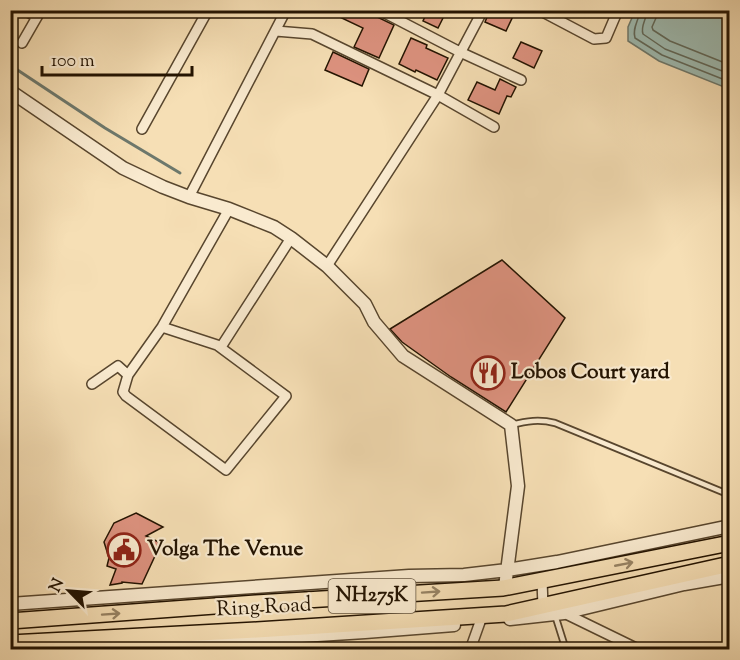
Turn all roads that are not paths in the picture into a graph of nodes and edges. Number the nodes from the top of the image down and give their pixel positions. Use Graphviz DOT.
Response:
graph roads {
  1 [pos="24,10"];
  2 [pos="208,10"];
  3 [pos="286,10"];
  4 [pos="379,10"];
  5 [pos="483,10"];
  6 [pos="539,10"];
  7 [pos="618,10"];
  8 [pos="39,14"];
  9 [pos="276,31"];
  10 [pos="22,43"];
  11 [pos="460,52"];
  12 [pos="521,80"];
  13 [pos="10,91"];
  14 [pos="438,94"];
  15 [pos="494,126"];
  16 [pos="142,129"];
  17 [pos="189,197"];
  18 [pos="229,209"];
  19 [pos="291,238"];
  20 [pos="327,266"];
  21 [pos="162,327"];
  22 [pos="220,347"];
  23 [pos="128,375"];
  24 [pos="92,384"];
  25 [pos="511,425"];
  26 [pos="729,495"];
  27 [pos="729,526"];
  28 [pos="729,543"];
  29 [pos="729,564"];
  30 [pos="507,570"];
  31 [pos="729,576"];
  32 [pos="542,580"];
  33 [pos="505,587"];
  34 [pos="10,604"];
  35 [pos="554,609"];
  36 [pos="10,621"];
  37 [pos="480,622"];
  38 [pos="280,637"];
  39 [pos="10,643"];
  40 [pos="84,650"];
  41 [pos="273,650"];
  42 [pos="470,650"];
  43 [pos="566,650"];
  44 [pos="640,650"];
  1 -- 8 [label="street"];
  2 -- 16 [label="street"];
  3 -- 9 [label="street"];
  4 -- 11 [label="street"];
  5 -- 11 [label="street"];
  6 -- 7 [label="street"];
  8 -- 10 [label="street"];
  9 -- 14 [label="street"];
  9 -- 17 [label="street"];
  11 -- 12 [label="street"];
  11 -- 14 [label="street"];
  13 -- 17 [label="street"];
  14 -- 15 [label="street"];
  14 -- 20 [label="street"];
  17 -- 18 [label="street"];
  18 -- 19 [label="street"];
  18 -- 21 [label="street"];
  19 -- 20 [label="street"];
  19 -- 22 [label="street"];
  20 -- 25 [label="street"];
  21 -- 22 [label="street"];
  21 -- 23 [label="street"];
  22 -- 23 [label="street"];
  23 -- 24 [label="street"];
  25 -- 26 [label="lane"];
  25 -- 30 [label="street"];
  27 -- 30 [label="street"];
  32 -- 28 [label="highway, Ring Road / NH275K, one-way"];
  29 -- 35 [label="highway, Ring Road / NH275K"];
  30 -- 33 [label="street"];
  30 -- 34 [label="street"];
  31 -- 35 [label="street"];
  32 -- 33 [label="highway, Ring Road / NH275K"];
  32 -- 35 [label="street"];
  36 -- 33 [label="highway, Ring Road / NH275K, one-way"];
  35 -- 37 [label="street"];
  35 -- 39 [label="highway, Ring Road / NH275K"];
  35 -- 43 [label="lane"];
  35 -- 44 [label="street"];
  37 -- 38 [label="street"];
  37 -- 42 [label="street"];
  38 -- 40 [label="street"];
  38 -- 41 [label="lane"];
}
